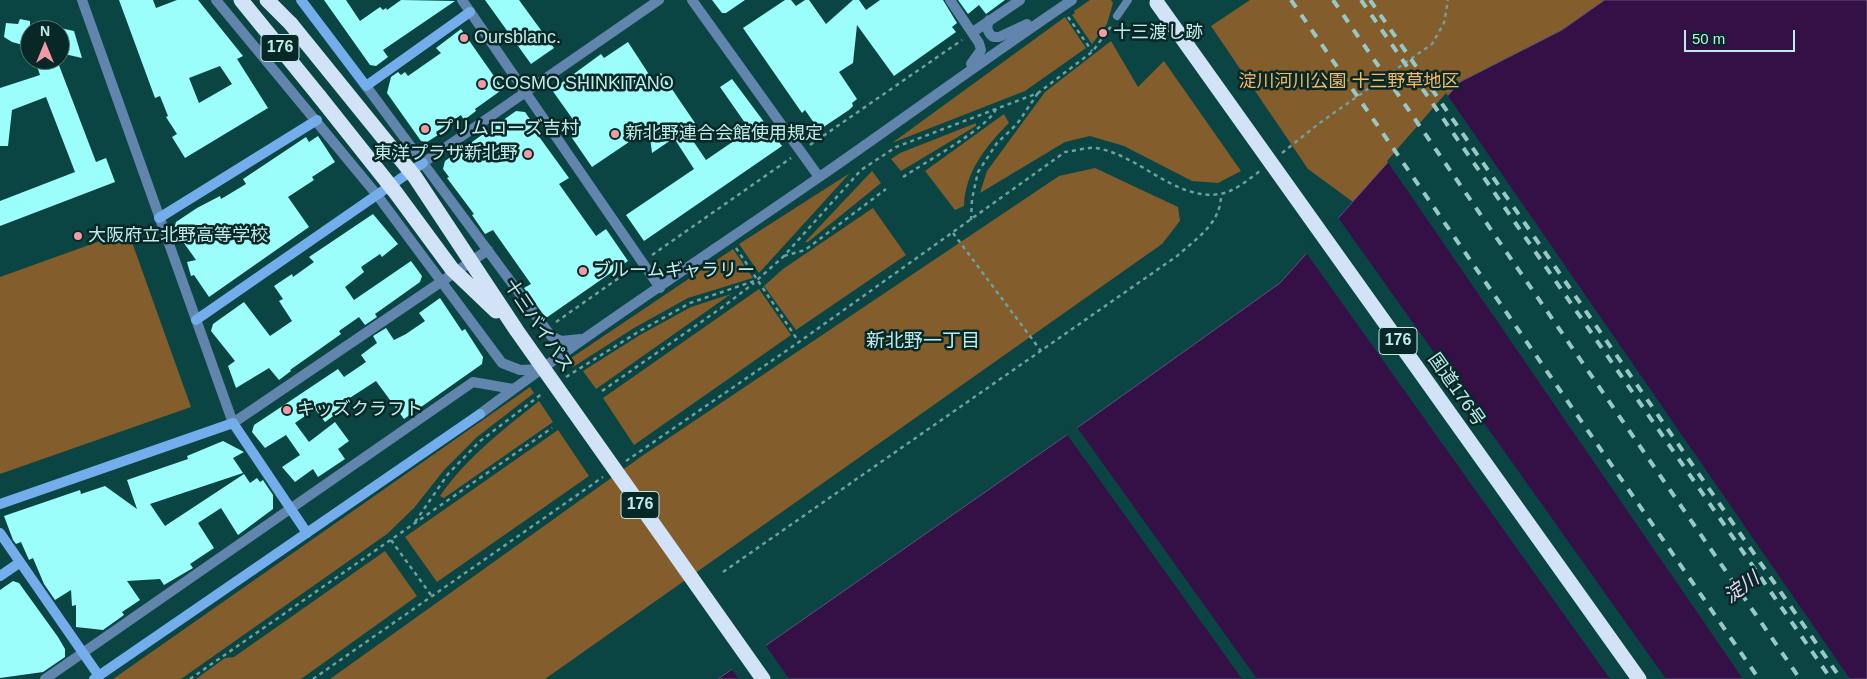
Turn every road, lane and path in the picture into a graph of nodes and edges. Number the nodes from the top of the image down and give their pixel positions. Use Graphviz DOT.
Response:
graph roads {
  1 [pos="82,0"];
  2 [pos="216,0"];
  3 [pos="241,0"];
  4 [pos="267,0"];
  5 [pos="273,0"];
  6 [pos="301,0"];
  7 [pos="462,0"];
  8 [pos="660,0"];
  9 [pos="692,0"];
  10 [pos="950,0"];
  11 [pos="1020,0"];
  12 [pos="1072,0"];
  13 [pos="1128,0"];
  14 [pos="1448,0"];
  15 [pos="1156,1"];
  16 [pos="1061,7"];
  17 [pos="470,12"];
  18 [pos="1117,16"];
  19 [pos="989,20"];
  20 [pos="291,24"];
  21 [pos="973,32"];
  22 [pos="1092,52"];
  23 [pos="963,74"];
  24 [pos="366,86"];
  25 [pos="525,92"];
  26 [pos="1038,93"];
  27 [pos="996,108"];
  28 [pos="317,120"];
  29 [pos="801,152"];
  30 [pos="1275,159"];
  31 [pos="423,163"];
  32 [pos="1267,165"];
  33 [pos="819,177"];
  34 [pos="903,177"];
  35 [pos="886,189"];
  36 [pos="1221,194"];
  37 [pos="377,195"];
  38 [pos="160,218"];
  39 [pos="971,220"];
  40 [pos="953,233"];
  41 [pos="730,238"];
  42 [pos="488,250"];
  43 [pos="783,257"];
  44 [pos="642,262"];
  45 [pos="757,280"];
  46 [pos="443,281"];
  47 [pos="660,288"];
  48 [pos="196,320"];
  49 [pos="546,330"];
  50 [pos="517,331"];
  51 [pos="586,338"];
  52 [pos="799,342"];
  53 [pos="1041,351"];
  54 [pos="540,369"];
  55 [pos="566,378"];
  56 [pos="551,388"];
  57 [pos="513,389"];
  58 [pos="602,391"];
  59 [pos="234,423"];
  60 [pos="552,428"];
  61 [pos="619,466"];
  62 [pos="611,471"];
  63 [pos="0,504"];
  64 [pos="290,509"];
  65 [pos="415,522"];
  66 [pos="0,533"];
  67 [pos="307,533"];
  68 [pos="391,540"];
  69 [pos="19,563"];
  70 [pos="723,572"];
  71 [pos="0,576"];
  72 [pos="431,595"];
  73 [pos="82,653"];
  74 [pos="96,677"];
  75 [pos="45,679"];
  76 [pos="190,679"];
  77 [pos="313,679"];
  78 [pos="763,679"];
  79 [pos="1639,679"];
  1 -- 38 [label="street"];
  2 -- 28 [label="street"];
  3 -- 50 [label="highway, 176, bridge"];
  4 -- 20 [label="highway, 176"];
  5 -- 20 [label="highway, 十三バイパス / 176"];
  6 -- 24 [label="street"];
  7 -- 17 [label="street"];
  8 -- 25 [label="street"];
  9 -- 29 [label="street"];
  10 -- 21 [label="street"];
  11 -- 19 [label="street"];
  12 -- 16 [label="street"];
  13 -- 18 [label="lane"];
  14 -- 30 [label="path"];
  15 -- 79 [label="highway, 国道176号 / 176, bridge"];
  16 -- 19 [label="street"];
  16 -- 22 [label="path"];
  16 -- 23 [label="street"];
  17 -- 24 [label="street"];
  17 -- 25 [label="street"];
  18 -- 22 [label="path"];
  19 -- 21 [label="street"];
  20 -- 50 [label="highway, 十三バイパス / 176, bridge"];
  21 -- 23 [label="street"];
  21 -- 29 [label="path"];
  22 -- 26 [label="path"];
  23 -- 33 [label="street"];
  24 -- 31 [label="street"];
  25 -- 31 [label="street"];
  25 -- 44 [label="street"];
  26 -- 27 [label="path"];
  26 -- 39 [label="path"];
  27 -- 34 [label="path"];
  27 -- 43 [label="path"];
  28 -- 37 [label="street"];
  28 -- 38 [label="street"];
  29 -- 33 [label="street"];
  29 -- 44 [label="path"];
  31 -- 37 [label="street"];
  31 -- 42 [label="street"];
  32 -- 36 [label="path"];
  33 -- 41 [label="street"];
  35 -- 43 [label="path"];
  36 -- 39 [label="path"];
  36 -- 53 [label="path"];
  37 -- 46 [label="street"];
  37 -- 48 [label="street"];
  38 -- 48 [label="street"];
  39 -- 40 [label="path"];
  40 -- 52 [label="path"];
  40 -- 53 [label="path"];
  41 -- 45 [label="path"];
  41 -- 47 [label="street"];
  42 -- 46 [label="street"];
  42 -- 49 [label="street"];
  43 -- 45 [label="path"];
  44 -- 47 [label="street"];
  44 -- 49 [label="path"];
  45 -- 52 [label="path"];
  45 -- 55 [label="path"];
  45 -- 58 [label="path"];
  46 -- 54 [label="street"];
  46 -- 59 [label="street"];
  47 -- 51 [label="street"];
  48 -- 59 [label="street"];
  49 -- 51 [label="street"];
  50 -- 78 [label="highway, 十三バイパス / 176, bridge"];
  51 -- 54 [label="street"];
  52 -- 61 [label="path"];
  53 -- 70 [label="path"];
  54 -- 57 [label="street"];
  56 -- 65 [label="path"];
  57 -- 64 [label="street"];
  57 -- 67 [label="street"];
  59 -- 63 [label="street"];
  59 -- 64 [label="street"];
  60 -- 65 [label="path"];
  62 -- 72 [label="path"];
  64 -- 67 [label="street"];
  64 -- 73 [label="street"];
  65 -- 68 [label="path"];
  66 -- 69 [label="street"];
  67 -- 74 [label="street"];
  68 -- 72 [label="path"];
  68 -- 76 [label="path"];
  69 -- 71 [label="street"];
  69 -- 73 [label="street"];
  72 -- 77 [label="path"];
  73 -- 74 [label="street"];
  73 -- 75 [label="street"];
}
